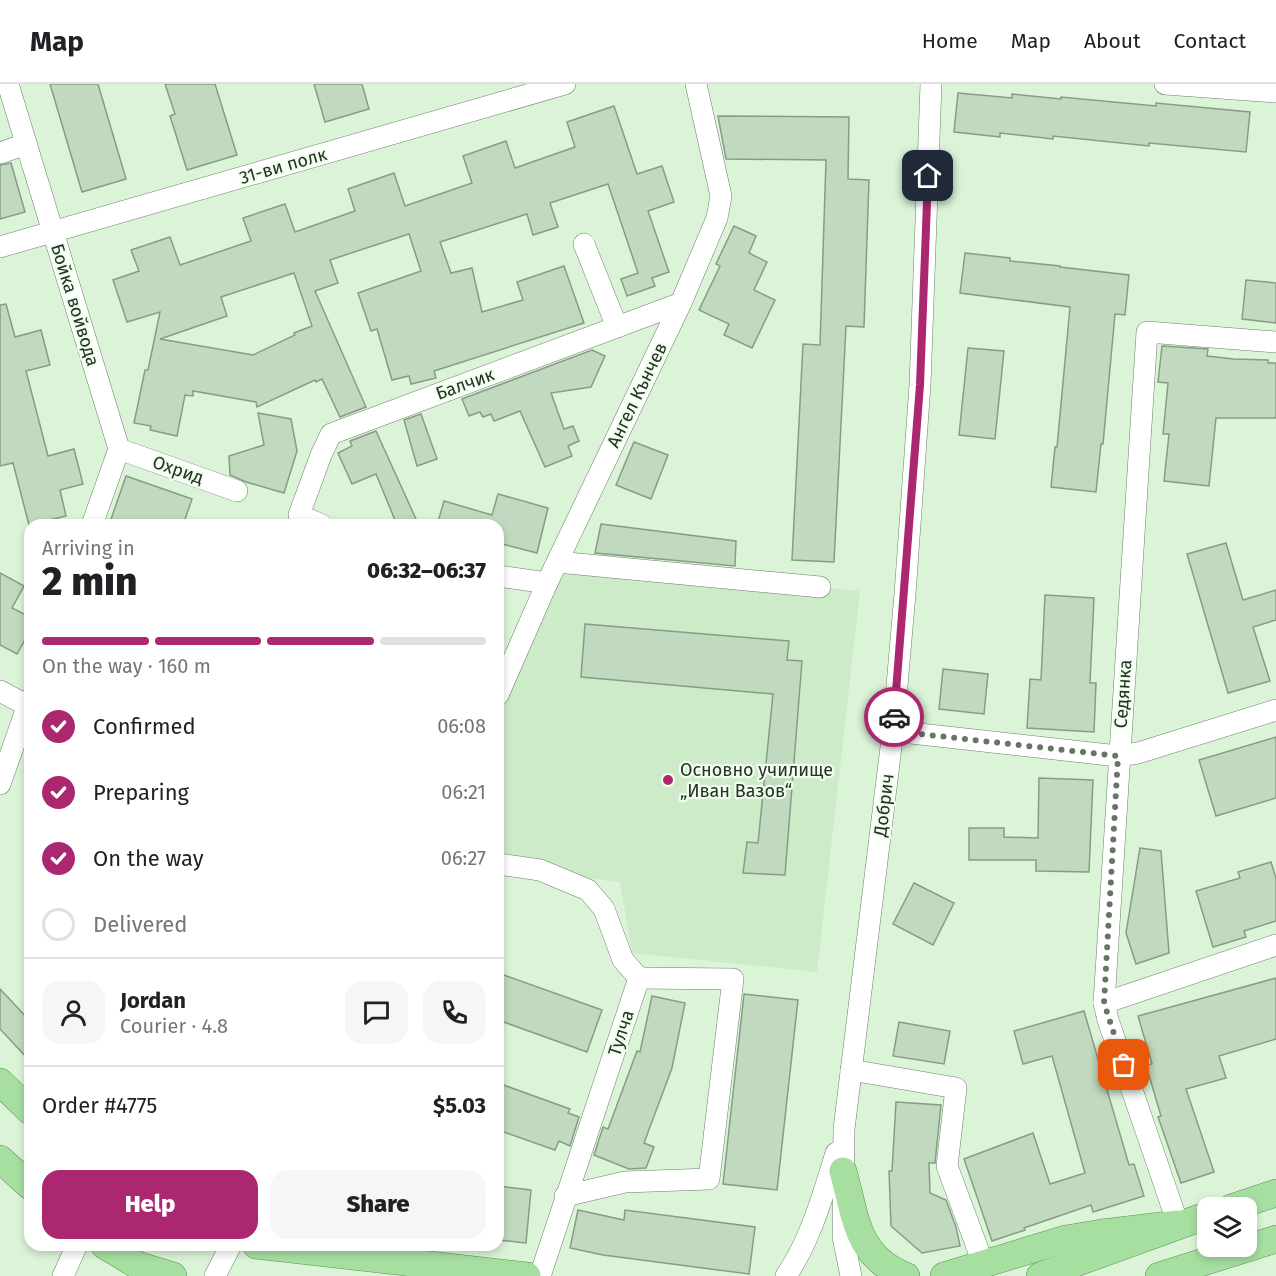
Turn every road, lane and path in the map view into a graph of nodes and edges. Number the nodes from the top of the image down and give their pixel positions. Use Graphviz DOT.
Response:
graph roads {
  1 [pos="8,84"];
  2 [pos="565,84"];
  3 [pos="696,84"];
  4 [pos="931,84"];
  5 [pos="1165,84"];
  6 [pos="1276,92"];
  7 [pos="26,144"];
  8 [pos="0,153"];
  9 [pos="52,232"];
  10 [pos="584,244"];
  11 [pos="0,247"];
  12 [pos="681,303"];
  13 [pos="617,327"];
  14 [pos="1276,342"];
  15 [pos="119,449"];
  16 [pos="237,491"];
  17 [pos="94,519"];
  18 [pos="308,519"];
  19 [pos="557,562"];
  20 [pos="504,577"];
  21 [pos="547,583"];
  22 [pos="820,587"];
  23 [pos="504,681"];
  24 [pos="0,691"];
  25 [pos="24,700"];
  26 [pos="1276,710"];
  27 [pos="24,716"];
  28 [pos="893,731"];
  29 [pos="1118,756"];
  30 [pos="0,784"];
  31 [pos="504,865"];
  32 [pos="1276,945"];
  33 [pos="639,978"];
  34 [pos="1104,1003"];
  35 [pos="851,1070"];
  36 [pos="0,1082"];
  37 [pos="24,1105"];
  38 [pos="844,1130"];
  39 [pos="0,1159"];
  40 [pos="843,1171"];
  41 [pos="24,1181"];
  42 [pos="1276,1193"];
  43 [pos="565,1196"];
  44 [pos="1257,1199"];
  45 [pos="1197,1218"];
  46 [pos="1178,1224"];
  47 [pos="1276,1239"];
  48 [pos="74,1251"];
  49 [pos="114,1251"];
  50 [pos="228,1251"];
  51 [pos="308,1251"];
  52 [pos="983,1263"];
  53 [pos="63,1276"];
  54 [pos="173,1276"];
  55 [pos="215,1276"];
  56 [pos="526,1276"];
  57 [pos="540,1276"];
  58 [pos="786,1276"];
  59 [pos="851,1276"];
  60 [pos="906,1276"];
  61 [pos="944,1276"];
  62 [pos="1040,1276"];
  63 [pos="1159,1276"];
  1 -- 7 [label="street, Бойка войвода"];
  2 -- 9 [label="street, 31-ви полк"];
  3 -- 12 [label="street, Ангел Кънчев"];
  4 -- 28 [label="street, Добрич"];
  5 -- 6 [label="street"];
  7 -- 8 [label="street"];
  7 -- 9 [label="street, Бойка войвода"];
  9 -- 11 [label="street, 31-ви полк"];
  9 -- 15 [label="street, Бойка войвода"];
  10 -- 13 [label="street"];
  12 -- 13 [label="street, Балчик"];
  12 -- 19 [label="street, Ангел Кънчев"];
  13 -- 18 [label="street, Балчик"];
  14 -- 29 [label="street, Седянка"];
  15 -- 16 [label="street, Охрид"];
  15 -- 17 [label="street"];
  19 -- 21 [label="street, Ангел Кънчев"];
  19 -- 22 [label="street"];
  20 -- 21 [label="street"];
  21 -- 23 [label="street, Ангел Кънчев"];
  24 -- 25 [label="street"];
  26 -- 29 [label="street"];
  27 -- 30 [label="street"];
  28 -- 29 [label="street"];
  28 -- 35 [label="street, Добрич"];
  29 -- 34 [label="street, Седянка"];
  31 -- 33 [label="street"];
  32 -- 34 [label="street"];
  33 -- 43 [label="street, Тулча"];
  33 -- 43 [label="street"];
  34 -- 46 [label="street, Седянка"];
  35 -- 38 [label="street, Добрич"];
  35 -- 52 [label="street"];
  36 -- 37 [label="main road"];
  38 -- 40 [label="street, Добрич"];
  38 -- 58 [label="street, Добрич"];
  39 -- 41 [label="main road"];
  40 -- 59 [label="street, Добрич"];
  40 -- 60 [label="main road"];
  42 -- 44 [label="main road"];
  43 -- 57 [label="street, Тулча"];
  45 -- 46 [label="main road"];
  46 -- 52 [label="main road"];
  46 -- 62 [label="main road"];
  47 -- 63 [label="main road"];
  48 -- 53 [label="street"];
  49 -- 54 [label="main road"];
  50 -- 55 [label="street"];
  51 -- 56 [label="main road"];
  52 -- 61 [label="main road"];
}
